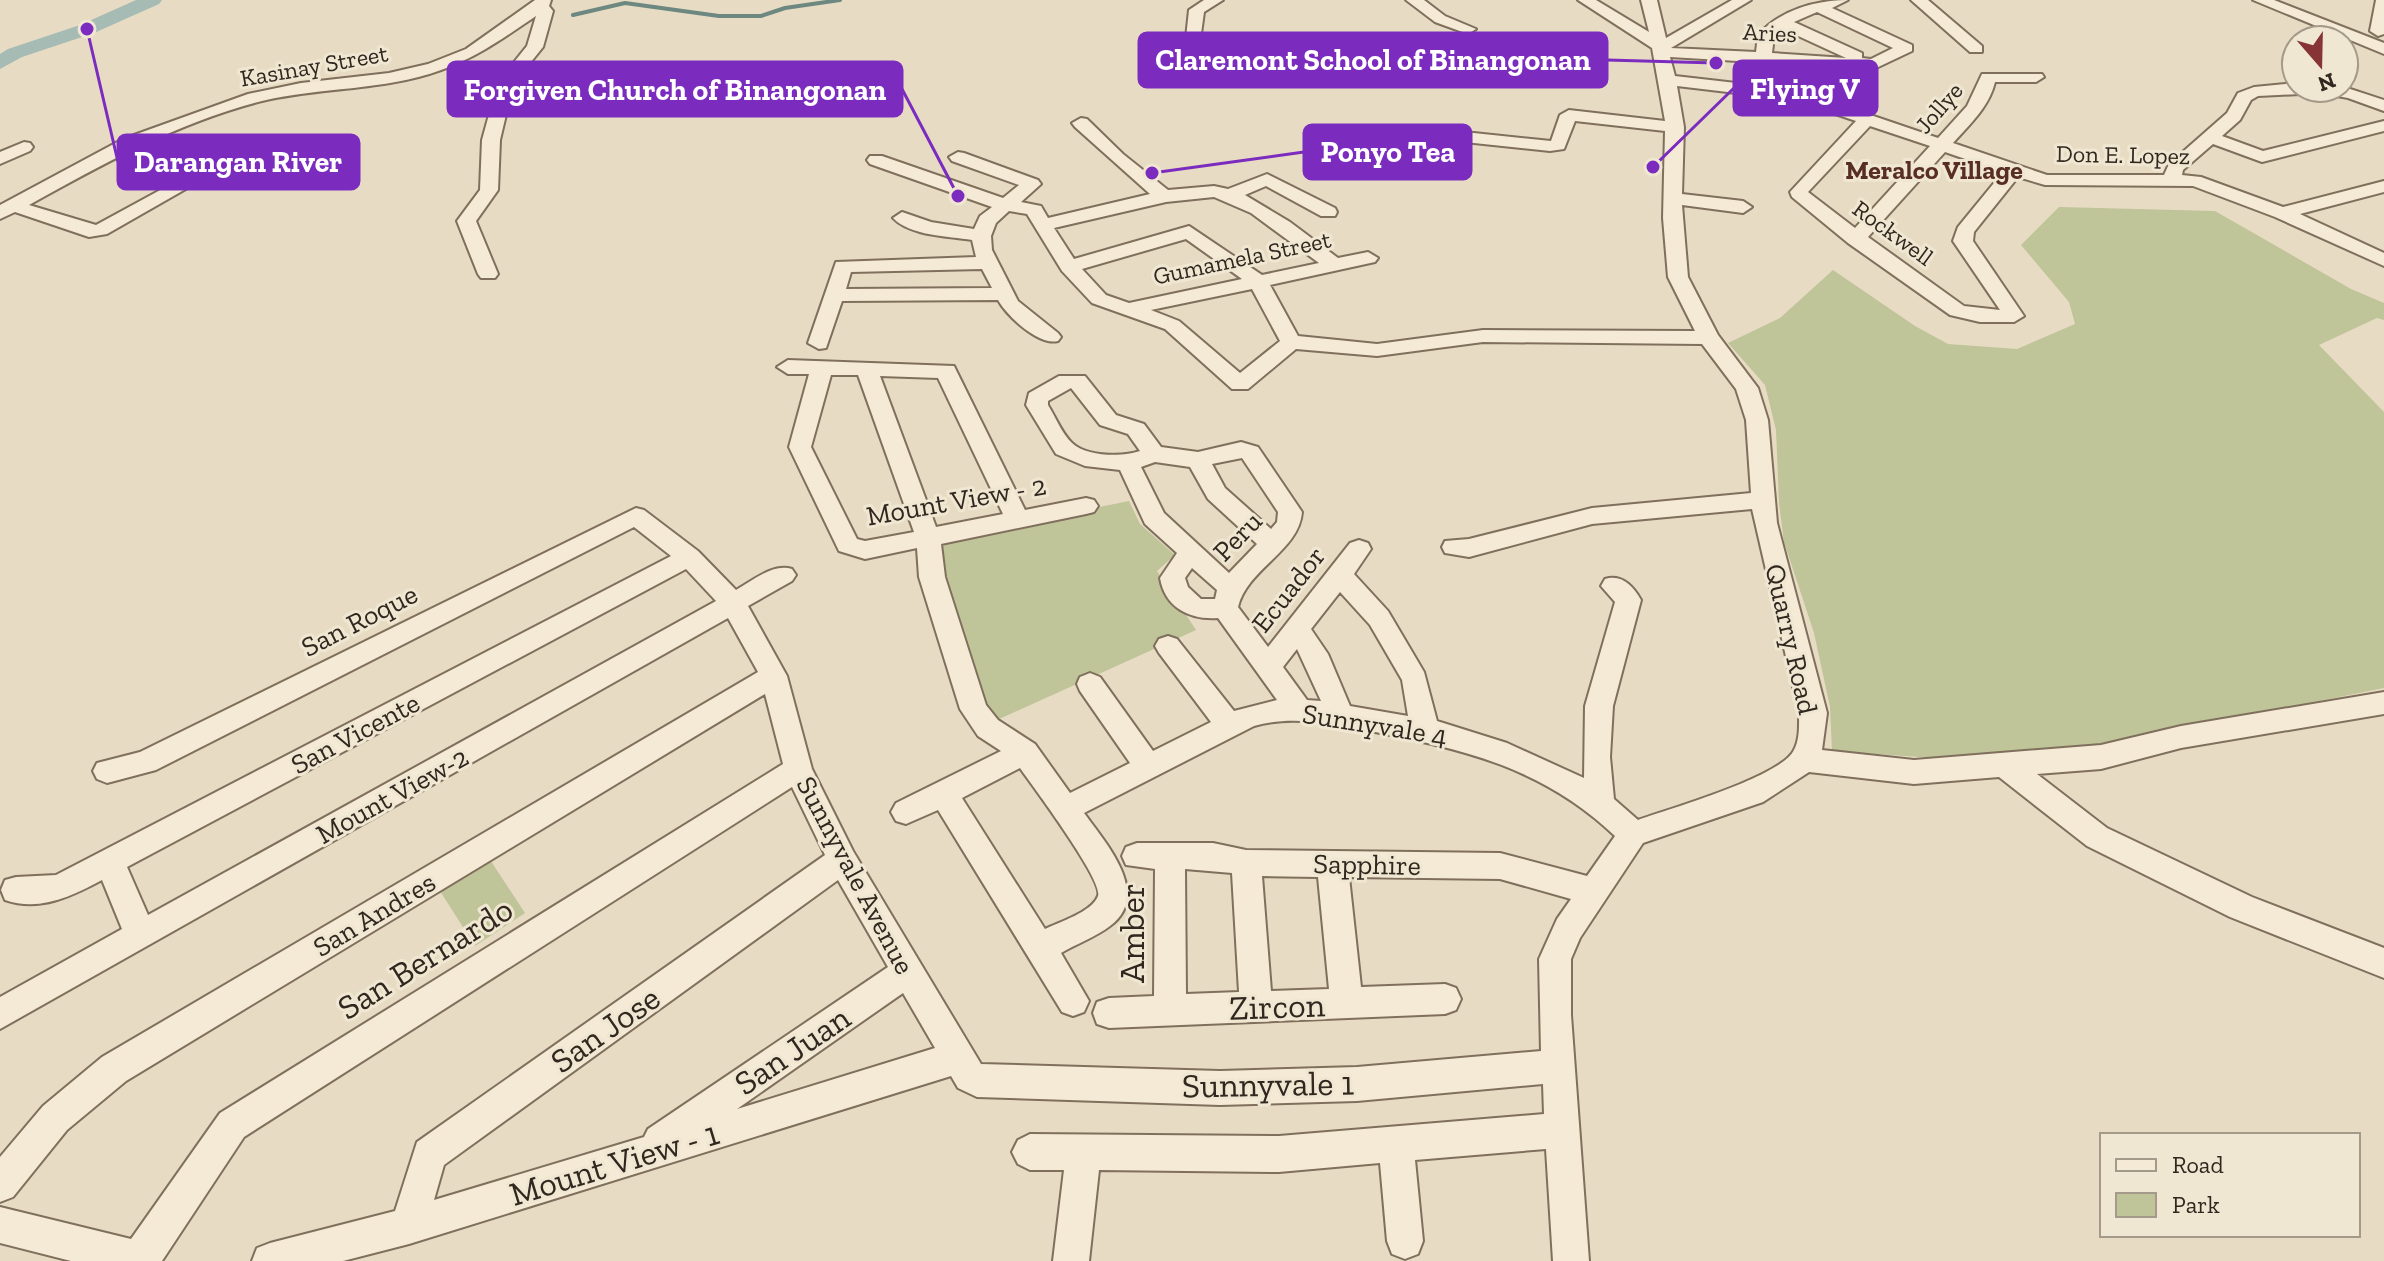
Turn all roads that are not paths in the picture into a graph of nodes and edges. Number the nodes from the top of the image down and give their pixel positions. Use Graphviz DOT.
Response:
graph roads {
  1 [pos="1215,0"];
  2 [pos="1414,0"];
  3 [pos="1616,0"];
  4 [pos="1649,0"];
  5 [pos="1743,0"];
  6 [pos="1840,0"];
  7 [pos="1919,0"];
  8 [pos="2261,0"];
  9 [pos="2384,0"];
  10 [pos="1587,1"];
  11 [pos="542,3"];
  12 [pos="2314,4"];
  13 [pos="1818,7"];
  14 [pos="2284,7"];
  15 [pos="1783,23"];
  16 [pos="1468,29"];
  17 [pos="2381,32"];
  18 [pos="1194,38"];
  19 [pos="1976,49"];
  20 [pos="2384,49"];
  21 [pos="1662,50"];
  22 [pos="1764,57"];
  23 [pos="1874,64"];
  24 [pos="2036,77"];
  25 [pos="1669,80"];
  26 [pos="661,83"];
  27 [pos="500,99"];
  28 [pos="2384,106"];
  29 [pos="1868,118"];
  30 [pos="1081,123"];
  31 [pos="2384,126"];
  32 [pos="1675,127"];
  33 [pos="1417,132"];
  34 [pos="2210,137"];
  35 [pos="1940,144"];
  36 [pos="24,147"];
  37 [pos="958,157"];
  38 [pos="0,159"];
  39 [pos="876,160"];
  40 [pos="2014,170"];
  41 [pos="203,174"];
  42 [pos="2172,178"];
  43 [pos="2384,186"];
  44 [pos="1230,195"];
  45 [pos="1164,196"];
  46 [pos="1672,198"];
  47 [pos="10,203"];
  48 [pos="1005,205"];
  49 [pos="1743,207"];
  50 [pos="1328,212"];
  51 [pos="2282,213"];
  52 [pos="902,218"];
  53 [pos="1042,225"];
  54 [pos="981,236"];
  55 [pos="1855,239"];
  56 [pos="2379,253"];
  57 [pos="1368,258"];
  58 [pos="988,263"];
  59 [pos="1333,264"];
  60 [pos="1069,267"];
  61 [pos="488,274"];
  62 [pos="1258,281"];
  63 [pos="1003,294"];
  64 [pos="834,295"];
  65 [pos="1128,310"];
  66 [pos="1051,337"];
  67 [pos="1708,337"];
  68 [pos="1291,342"];
  69 [pos="819,343"];
  70 [pos="788,367"];
  71 [pos="822,368"];
  72 [pos="867,370"];
  73 [pos="1154,454"];
  74 [pos="1198,460"];
  75 [pos="1128,463"];
  76 [pos="1761,501"];
  77 [pos="1086,506"];
  78 [pos="636,516"];
  79 [pos="1018,521"];
  80 [pos="928,538"];
  81 [pos="1272,544"];
  82 [pos="1454,547"];
  83 [pos="1359,549"];
  84 [pos="1192,553"];
  85 [pos="689,557"];
  86 [pos="1339,574"];
  87 [pos="783,575"];
  88 [pos="1614,586"];
  89 [pos="1227,598"];
  90 [pos="733,603"];
  91 [pos="1297,629"];
  92 [pos="1168,646"];
  93 [pos="1268,667"];
  94 [pos="774,676"];
  95 [pos="1090,684"];
  96 [pos="2384,703"];
  97 [pos="1299,710"];
  98 [pos="1340,715"];
  99 [pos="1230,726"];
  100 [pos="1425,731"];
  101 [pos="1025,752"];
  102 [pos="1805,760"];
  103 [pos="2006,766"];
  104 [pos="1149,767"];
  105 [pos="798,769"];
  106 [pos="107,771"];
  107 [pos="943,793"];
  108 [pos="1600,804"];
  109 [pos="1065,809"];
  110 [pos="906,812"];
  111 [pos="1633,834"];
  112 [pos="1137,856"];
  113 [pos="1170,856"];
  114 [pos="842,860"];
  115 [pos="110,862"];
  116 [pos="1246,863"];
  117 [pos="1332,864"];
  118 [pos="16,890"];
  119 [pos="1595,892"];
  120 [pos="141,936"];
  121 [pos="1041,947"];
  122 [pos="2384,963"];
  123 [pos="908,971"];
  124 [pos="1445,999"];
  125 [pos="1073,1001"];
  126 [pos="1347,1003"];
  127 [pos="1256,1006"];
  128 [pos="1170,1010"];
  129 [pos="1109,1013"];
  130 [pos="0,1014"];
  131 [pos="1558,1066"];
  132 [pos="967,1069"];
  133 [pos="1563,1130"];
  134 [pos="1396,1146"];
  135 [pos="1030,1152"];
  136 [pos="1083,1154"];
  137 [pos="637,1157"];
  138 [pos="0,1184"];
  139 [pos="0,1225"];
  140 [pos="409,1226"];
  141 [pos="1405,1241"];
  142 [pos="141,1260"];
  143 [pos="270,1261"];
  144 [pos="1071,1261"];
  145 [pos="1571,1261"];
  1 -- 18 [label="street"];
  2 -- 16 [label="street"];
  3 -- 10 [label="street"];
  4 -- 21 [label="street, Quarry Road"];
  5 -- 21 [label="street"];
  6 -- 13 [label="street"];
  7 -- 19 [label="street"];
  8 -- 20 [label="street"];
  9 -- 17 [label="street"];
  10 -- 21 [label="street"];
  11 -- 27 [label="street"];
  11 -- 47 [label="street, Kasinay Street"];
  12 -- 14 [label="street"];
  12 -- 17 [label="street"];
  13 -- 15 [label="street"];
  13 -- 23 [label="street"];
  15 -- 22 [label="street"];
  15 -- 23 [label="street"];
  21 -- 22 [label="street, Aries"];
  21 -- 25 [label="street, Quarry Road"];
  22 -- 23 [label="street, Aries"];
  24 -- 35 [label="street, Jollye"];
  25 -- 29 [label="street, Don E. Lopez"];
  25 -- 32 [label="street, Quarry Road"];
  26 -- 27 [label="street"];
  27 -- 61 [label="street"];
  28 -- 34 [label="street"];
  29 -- 35 [label="street, Don E. Lopez"];
  29 -- 55 [label="street, Rockwell"];
  30 -- 45 [label="street"];
  31 -- 34 [label="street"];
  32 -- 33 [label="street"];
  32 -- 46 [label="street, Quarry Road"];
  34 -- 42 [label="street"];
  35 -- 40 [label="street, Don E. Lopez"];
  35 -- 55 [label="street, Jollye"];
  36 -- 38 [label="street"];
  37 -- 48 [label="street"];
  39 -- 48 [label="street"];
  40 -- 42 [label="street, Don E. Lopez"];
  40 -- 55 [label="street, Rockwell"];
  41 -- 47 [label="street"];
  42 -- 51 [label="street, Don E. Lopez"];
  43 -- 51 [label="street"];
  44 -- 45 [label="street"];
  44 -- 50 [label="street"];
  44 -- 59 [label="street"];
  45 -- 53 [label="street"];
  46 -- 49 [label="street"];
  46 -- 67 [label="street, Quarry Road"];
  48 -- 53 [label="street"];
  48 -- 54 [label="street"];
  51 -- 56 [label="street, Don E. Lopez"];
  52 -- 54 [label="street"];
  53 -- 60 [label="street"];
  54 -- 58 [label="street"];
  57 -- 59 [label="street, Gumamela Street"];
  58 -- 63 [label="street"];
  58 -- 64 [label="street"];
  59 -- 62 [label="street, Gumamela Street"];
  60 -- 62 [label="street"];
  60 -- 65 [label="street"];
  62 -- 65 [label="street, Gumamela Street"];
  62 -- 68 [label="street"];
  63 -- 64 [label="street"];
  63 -- 66 [label="street"];
  64 -- 69 [label="street"];
  65 -- 68 [label="street"];
  67 -- 68 [label="street"];
  67 -- 76 [label="street, Quarry Road"];
  70 -- 71 [label="street"];
  71 -- 72 [label="street"];
  71 -- 80 [label="street, Mount View - 2"];
  72 -- 79 [label="street"];
  72 -- 80 [label="street"];
  73 -- 74 [label="street"];
  73 -- 75 [label="street"];
  73 -- 75 [label="street"];
  74 -- 81 [label="street"];
  74 -- 81 [label="street, Peru"];
  75 -- 84 [label="street"];
  76 -- 82 [label="street"];
  76 -- 102 [label="street, Quarry Road"];
  77 -- 79 [label="street, Mount View - 2"];
  78 -- 85 [label="street, Sunnyvale Avenue"];
  78 -- 106 [label="street, San Roque"];
  79 -- 80 [label="street, Mount View - 2"];
  80 -- 101 [label="street"];
  81 -- 89 [label="street, Peru"];
  83 -- 86 [label="street, Ecuador"];
  84 -- 89 [label="street"];
  84 -- 89 [label="street"];
  85 -- 90 [label="street, Sunnyvale Avenue"];
  85 -- 115 [label="street, San Vicente"];
  86 -- 91 [label="street, Ecuador"];
  86 -- 100 [label="street"];
  87 -- 90 [label="street, Mount View-2"];
  88 -- 108 [label="street"];
  89 -- 93 [label="street"];
  90 -- 94 [label="street, Sunnyvale Avenue"];
  90 -- 120 [label="street, Mount View-2"];
  91 -- 93 [label="street, Ecuador"];
  91 -- 98 [label="street"];
  92 -- 99 [label="street"];
  93 -- 97 [label="street"];
  94 -- 105 [label="street, Sunnyvale Avenue"];
  94 -- 138 [label="street, San Andres"];
  95 -- 104 [label="street"];
  96 -- 103 [label="street"];
  97 -- 98 [label="street, Sunnyvale 4"];
  97 -- 99 [label="street, Sunnyvale 4"];
  98 -- 100 [label="street, Sunnyvale 4"];
  99 -- 104 [label="street, Sunnyvale 4"];
  100 -- 108 [label="street, Sunnyvale 4"];
  101 -- 107 [label="street"];
  101 -- 109 [label="street"];
  102 -- 103 [label="street"];
  102 -- 111 [label="street"];
  103 -- 122 [label="street"];
  104 -- 109 [label="street, Sunnyvale 4"];
  105 -- 114 [label="street, Sunnyvale Avenue"];
  105 -- 142 [label="street, San Bernardo"];
  107 -- 110 [label="street"];
  107 -- 121 [label="street"];
  108 -- 111 [label="street, Sunnyvale 4"];
  109 -- 121 [label="street"];
  111 -- 119 [label="street"];
  112 -- 113 [label="street, Sapphire"];
  113 -- 116 [label="street, Sapphire"];
  113 -- 128 [label="street, Amber"];
  114 -- 123 [label="street, Sunnyvale Avenue"];
  114 -- 140 [label="street, San Jose"];
  115 -- 118 [label="street, San Vicente"];
  115 -- 120 [label="street"];
  116 -- 117 [label="street, Sapphire"];
  116 -- 127 [label="street"];
  117 -- 119 [label="street, Sapphire"];
  117 -- 126 [label="street"];
  119 -- 131 [label="street"];
  120 -- 130 [label="street, Mount View-2"];
  121 -- 125 [label="street"];
  123 -- 132 [label="street, Sunnyvale Avenue"];
  123 -- 137 [label="street, San Juan"];
  124 -- 126 [label="street, Zircon"];
  126 -- 127 [label="street, Zircon"];
  127 -- 128 [label="street, Zircon"];
  128 -- 129 [label="street, Zircon"];
  131 -- 132 [label="street, Sunnyvale 1"];
  131 -- 133 [label="street"];
  132 -- 137 [label="street, Mount View - 1"];
  133 -- 134 [label="street"];
  133 -- 145 [label="street"];
  134 -- 136 [label="street"];
  134 -- 141 [label="street"];
  135 -- 136 [label="street"];
  136 -- 144 [label="street"];
  137 -- 140 [label="street, Mount View - 1"];
  139 -- 142 [label="street"];
  140 -- 143 [label="street, Mount View - 1"];
}
